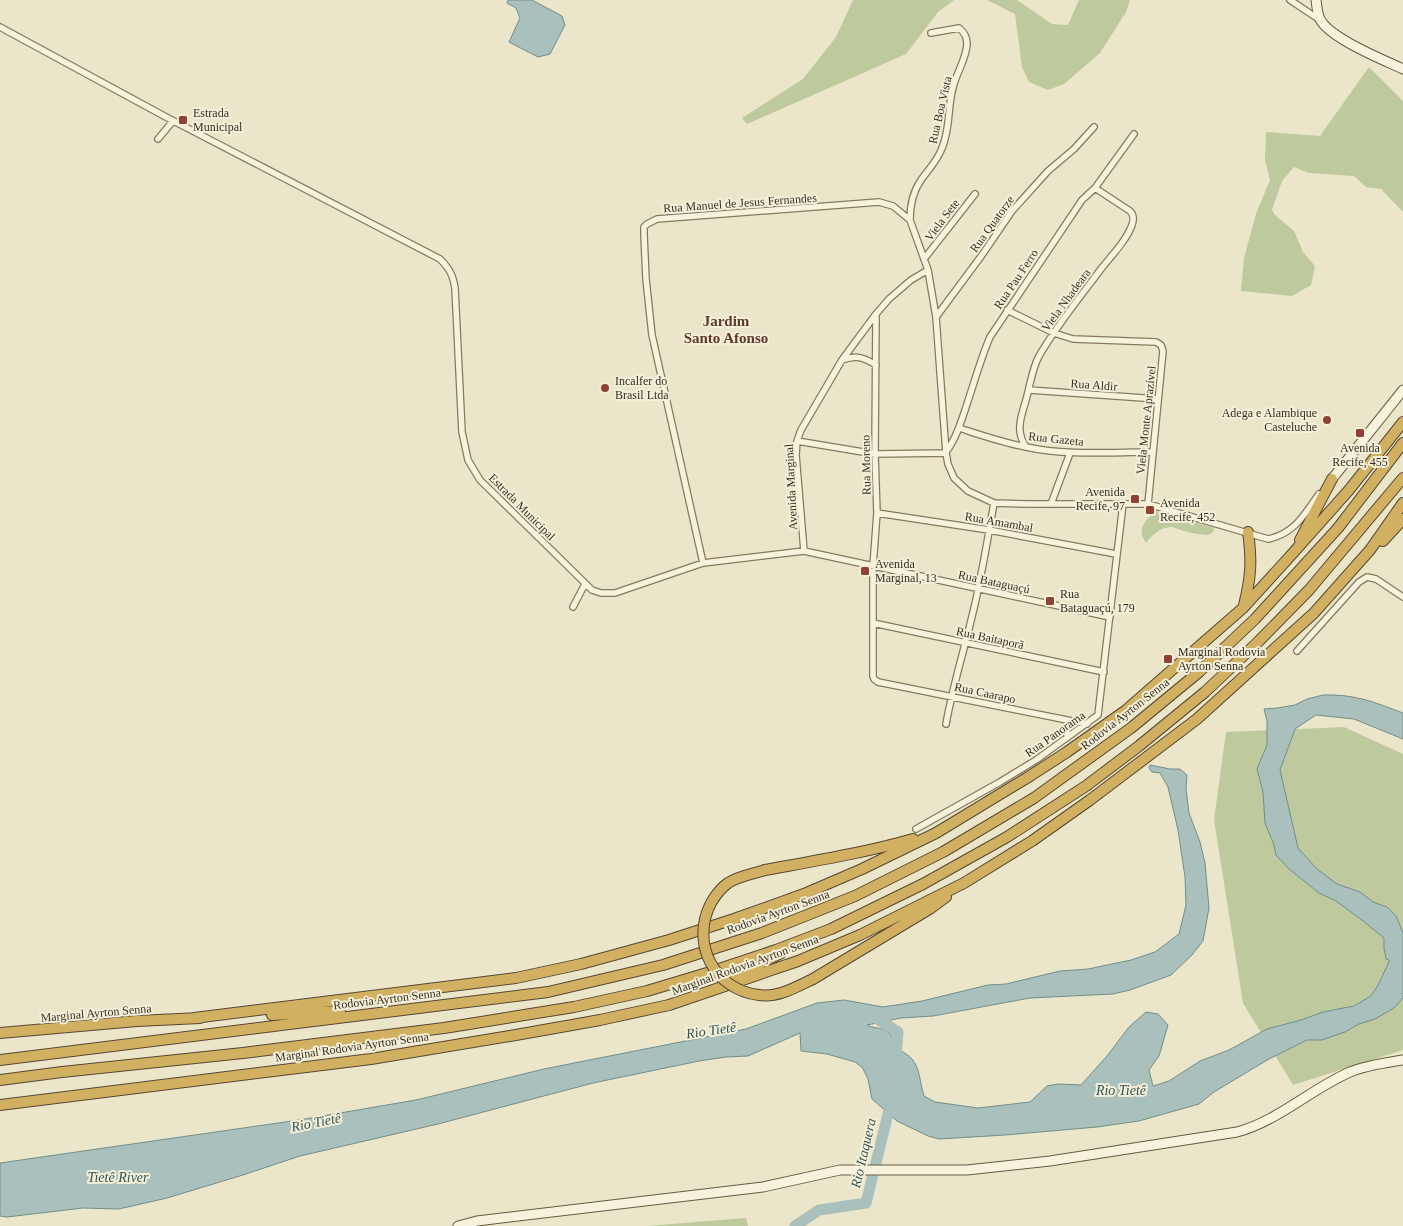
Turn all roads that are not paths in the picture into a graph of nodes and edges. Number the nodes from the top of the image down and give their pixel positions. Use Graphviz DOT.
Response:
graph roads {
  1 [pos="1290,0"];
  2 [pos="1316,0"];
  3 [pos="1320,20"];
  4 [pos="0,27"];
  5 [pos="930,34"];
  6 [pos="1403,69"];
  7 [pos="173,121"];
  8 [pos="1094,127"];
  9 [pos="1134,134"];
  10 [pos="158,139"];
  11 [pos="1095,188"];
  12 [pos="974,194"];
  13 [pos="910,220"];
  14 [pos="924,259"];
  15 [pos="928,270"];
  16 [pos="1007,310"];
  17 [pos="876,314"];
  18 [pos="936,318"];
  19 [pos="1054,333"];
  20 [pos="842,360"];
  21 [pos="876,365"];
  22 [pos="1029,390"];
  23 [pos="1403,390"];
  24 [pos="1158,399"];
  25 [pos="1403,422"];
  26 [pos="959,428"];
  27 [pos="797,440"];
  28 [pos="1403,443"];
  29 [pos="1026,447"];
  30 [pos="1070,452"];
  31 [pos="1153,452"];
  32 [pos="946,453"];
  33 [pos="875,454"];
  34 [pos="1403,478"];
  35 [pos="1332,479"];
  36 [pos="994,503"];
  37 [pos="1403,503"];
  38 [pos="1051,504"];
  39 [pos="1123,504"];
  40 [pos="1148,504"];
  41 [pos="877,513"];
  42 [pos="1403,519"];
  43 [pos="989,530"];
  44 [pos="1248,532"];
  45 [pos="1370,550"];
  46 [pos="804,551"];
  47 [pos="1294,553"];
  48 [pos="1116,554"];
  49 [pos="703,563"];
  50 [pos="873,566"];
  51 [pos="585,584"];
  52 [pos="979,589"];
  53 [pos="1403,597"];
  54 [pos="573,607"];
  55 [pos="1244,608"];
  56 [pos="1110,617"];
  57 [pos="873,623"];
  58 [pos="966,643"];
  59 [pos="1297,651"];
  60 [pos="1104,672"];
  61 [pos="878,682"];
  62 [pos="951,696"];
  63 [pos="1067,720"];
  64 [pos="946,724"];
  65 [pos="1087,724"];
  66 [pos="1067,738"];
  67 [pos="916,829"];
  68 [pos="936,833"];
  69 [pos="964,883"];
  70 [pos="830,929"];
  71 [pos="668,1005"];
  72 [pos="418,1008"];
  73 [pos="194,1018"];
  74 [pos="0,1033"];
  75 [pos="0,1060"];
  76 [pos="1403,1060"];
  77 [pos="0,1080"];
  78 [pos="0,1105"];
  79 [pos="458,1226"];
  1 -- 3 [label="street"];
  2 -- 3 [label="street"];
  3 -- 6 [label="street"];
  4 -- 7 [label="street, Estrada Municipal"];
  5 -- 13 [label="street, Rua Boa Vista"];
  7 -- 10 [label="street"];
  7 -- 51 [label="street, Estrada Municipal"];
  8 -- 18 [label="street, Rua Quatorze"];
  9 -- 11 [label="street, Rua Pau Ferro"];
  11 -- 16 [label="street, Rua Pau Ferro"];
  11 -- 19 [label="street, Viela Nhadeara"];
  12 -- 14 [label="street, Viela Sete"];
  13 -- 14 [label="street"];
  13 -- 49 [label="street, Rua Manuel de Jesus Fernandes"];
  14 -- 15 [label="street"];
  15 -- 17 [label="street"];
  15 -- 18 [label="street"];
  16 -- 19 [label="street"];
  16 -- 26 [label="street, Rua Pau Ferro"];
  17 -- 20 [label="street, Avenida Marginal"];
  17 -- 21 [label="street, Rua Moreno"];
  18 -- 32 [label="street"];
  19 -- 22 [label="street, Viela Nhadeara"];
  19 -- 24 [label="street, Viela Monte Aprazível"];
  20 -- 21 [label="street"];
  20 -- 27 [label="street, Avenida Marginal"];
  21 -- 33 [label="street, Rua Moreno"];
  22 -- 24 [label="street, Rua Aldir"];
  22 -- 29 [label="street, Viela Nhadeara"];
  23 -- 35 [label="street"];
  24 -- 31 [label="street, Viela Monte Aprazível"];
  25 -- 47 [label="highway"];
  26 -- 29 [label="street, Rua Gazeta"];
  26 -- 32 [label="street, Rua Pau Ferro"];
  27 -- 33 [label="street"];
  27 -- 46 [label="street, Avenida Marginal"];
  28 -- 72 [label="highway, Rodovia Ayrton Senna"];
  29 -- 30 [label="street, Rua Gazeta"];
  30 -- 31 [label="street, Rua Gazeta"];
  30 -- 38 [label="street"];
  31 -- 40 [label="street, Viela Monte Aprazível"];
  32 -- 33 [label="street"];
  32 -- 36 [label="street"];
  33 -- 41 [label="street, Rua Moreno"];
  34 -- 70 [label="highway"];
  35 -- 44 [label="street"];
  35 -- 47 [label="highway"];
  36 -- 38 [label="street"];
  36 -- 43 [label="street"];
  37 -- 45 [label="highway"];
  38 -- 39 [label="street"];
  39 -- 40 [label="street"];
  39 -- 48 [label="street, Rua Panorama"];
  40 -- 44 [label="street"];
  41 -- 43 [label="street, Rua Amambal"];
  41 -- 50 [label="street, Rua Moreno"];
  42 -- 45 [label="highway"];
  43 -- 48 [label="street, Rua Amambal"];
  43 -- 52 [label="street"];
  44 -- 55 [label="highway"];
  45 -- 69 [label="highway, Marginal Rodovia Ayrton Senna"];
  46 -- 49 [label="street, Estrada Municipal"];
  46 -- 50 [label="street"];
  47 -- 55 [label="highway"];
  48 -- 56 [label="street, Rua Panorama"];
  49 -- 51 [label="street, Estrada Municipal"];
  50 -- 52 [label="street, Rua Bataguaçú"];
  50 -- 57 [label="street, Rua Moreno"];
  51 -- 54 [label="street"];
  52 -- 56 [label="street, Rua Bataguaçú"];
  52 -- 58 [label="street"];
  53 -- 59 [label="street"];
  55 -- 68 [label="highway"];
  56 -- 60 [label="street, Rua Panorama"];
  57 -- 58 [label="street, Rua Baitaporã"];
  57 -- 61 [label="street, Rua Moreno"];
  58 -- 60 [label="street, Rua Baitaporã"];
  58 -- 62 [label="street"];
  60 -- 65 [label="street, Rua Panorama"];
  61 -- 62 [label="street, Rua Caarapo"];
  62 -- 63 [label="street, Rua Caarapo"];
  62 -- 64 [label="street"];
  63 -- 65 [label="street, Rua Caarapo"];
  63 -- 66 [label="street"];
  65 -- 66 [label="street, Rua Panorama"];
  66 -- 67 [label="street, Rua Panorama"];
  68 -- 69 [label="highway, bridge"];
  68 -- 73 [label="highway"];
  69 -- 71 [label="highway, Marginal Rodovia Ayrton Senna"];
  70 -- 71 [label="highway"];
  70 -- 77 [label="highway"];
  71 -- 78 [label="highway, Marginal Rodovia Ayrton Senna"];
  72 -- 73 [label="highway"];
  72 -- 75 [label="highway, Rodovia Ayrton Senna"];
  73 -- 74 [label="highway, Marginal Ayrton Senna"];
  76 -- 79 [label="street"];
}
